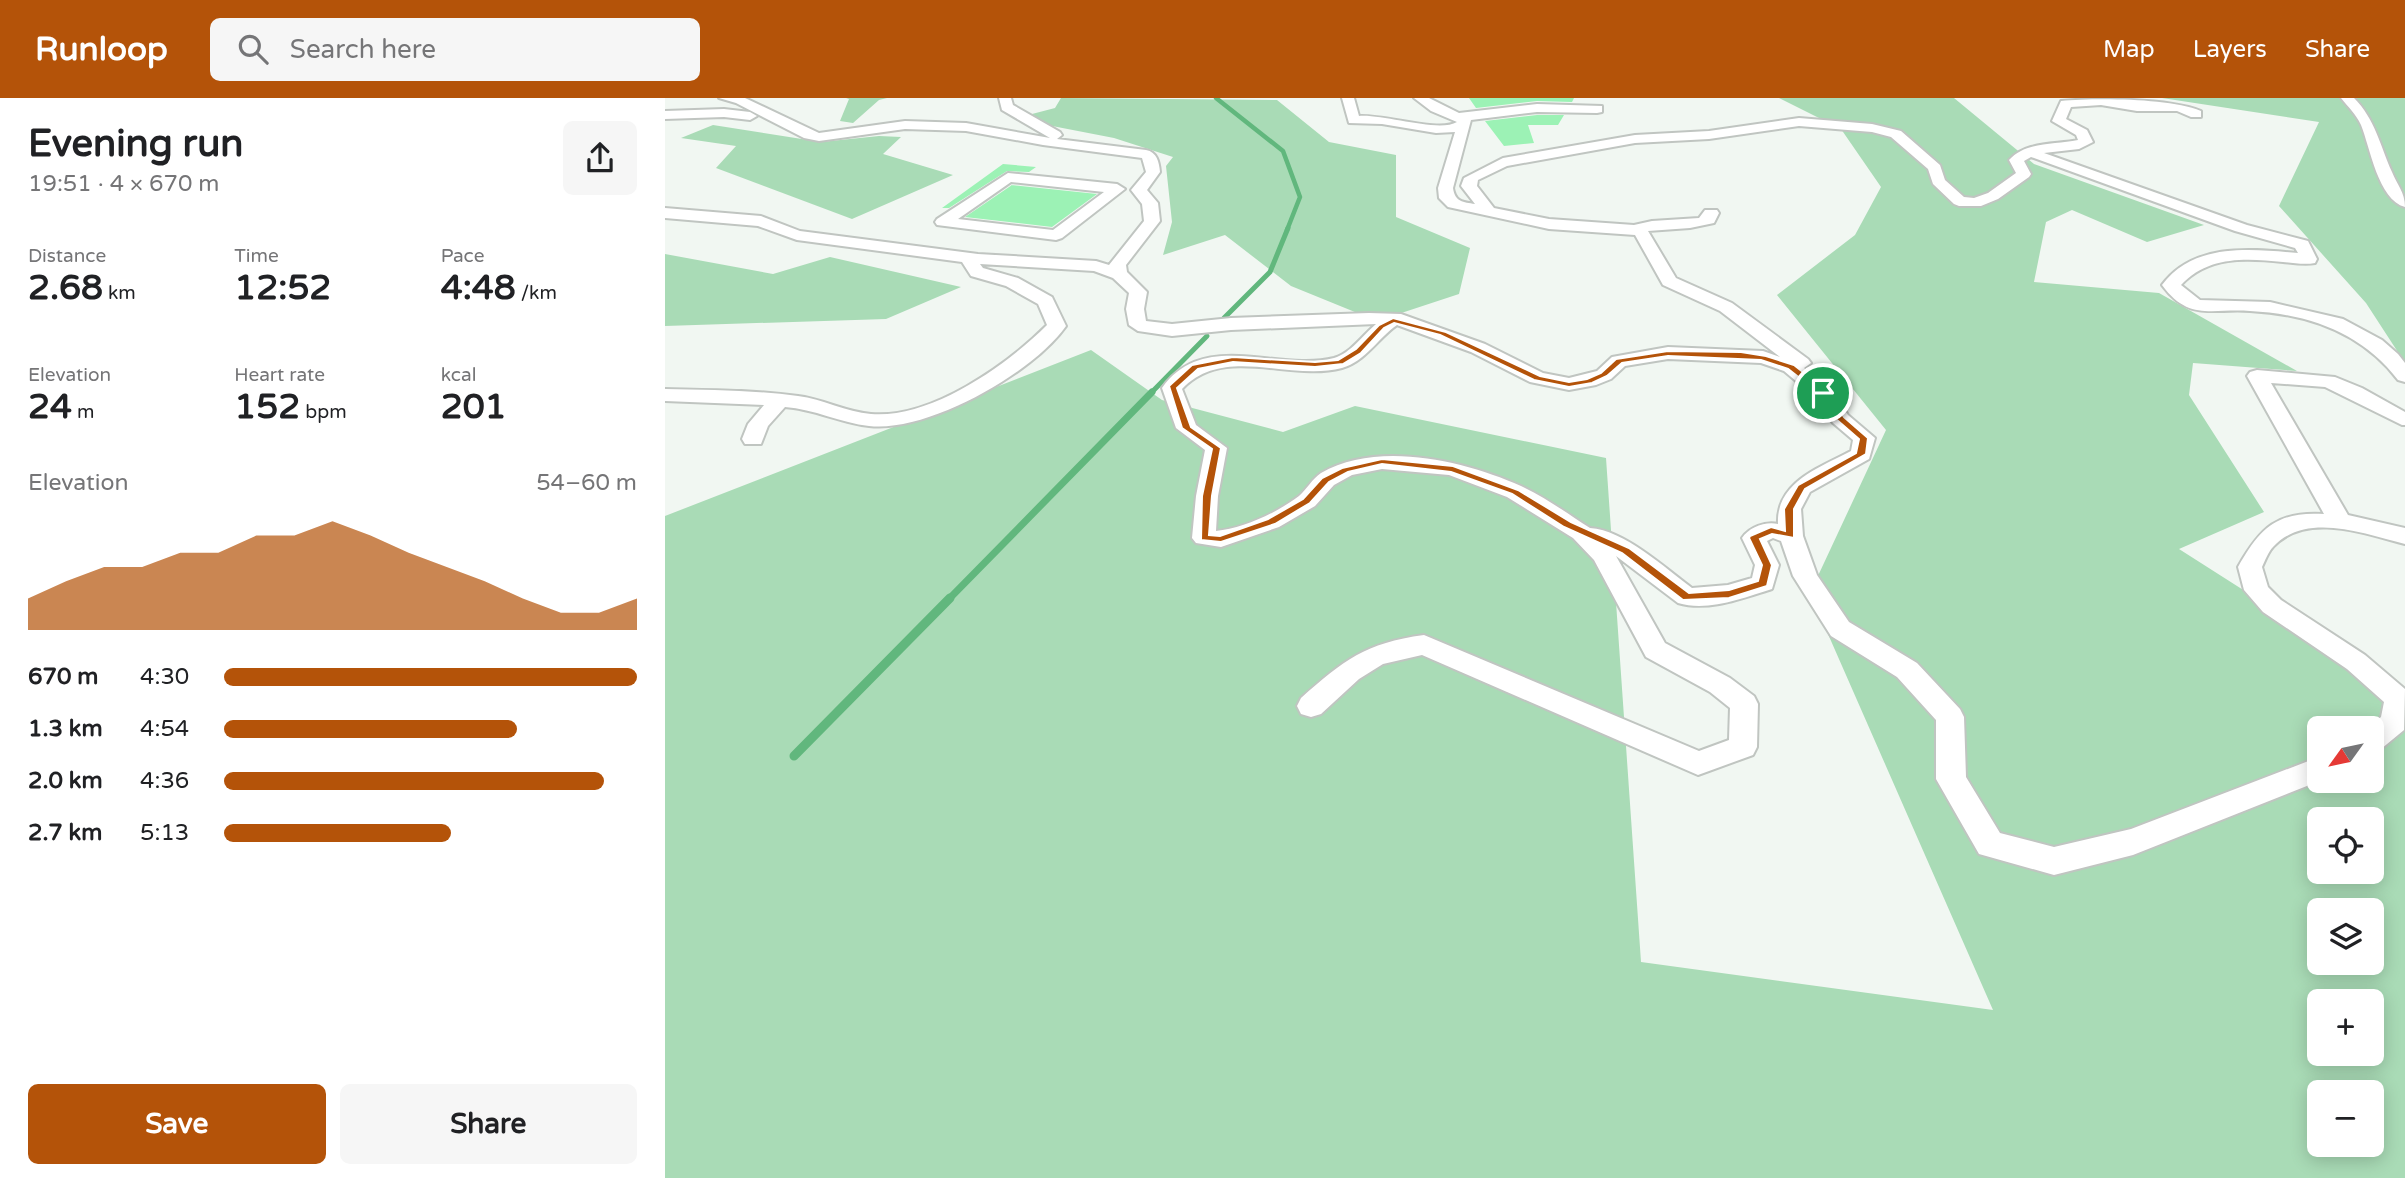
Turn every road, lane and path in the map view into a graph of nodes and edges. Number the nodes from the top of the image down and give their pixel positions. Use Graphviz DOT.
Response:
graph roads {
  1 [pos="725,98"];
  2 [pos="1005,98"];
  3 [pos="1348,98"];
  4 [pos="1420,98"];
  5 [pos="2118,98"];
  6 [pos="2347,98"];
  7 [pos="2153,108"];
  8 [pos="1597,109"];
  9 [pos="769,114"];
  10 [pos="2196,114"];
  11 [pos="665,115"];
  12 [pos="1354,120"];
  13 [pos="1462,122"];
  14 [pos="1389,134"];
  15 [pos="2034,153"];
  16 [pos="1151,160"];
  17 [pos="2405,202"];
  18 [pos="1489,212"];
  19 [pos="665,213"];
  20 [pos="1711,213"];
  21 [pos="975,226"];
  22 [pos="1635,230"];
  23 [pos="935,253"];
  24 [pos="978,259"];
  25 [pos="1119,274"];
  26 [pos="1393,320"];
  27 [pos="2405,376"];
  28 [pos="1823,393"];
  29 [pos="665,395"];
  30 [pos="780,400"];
  31 [pos="2404,417"];
  32 [pos="753,439"];
  33 [pos="2340,523"];
  34 [pos="1568,525"];
  35 [pos="1791,536"];
  36 [pos="2405,536"];
  37 [pos="1311,706"];
  38 [pos="2384,730"];
  39 [pos="2307,774"];
  1 -- 9 [label="street"];
  2 -- 16 [label="street"];
  3 -- 12 [label="street"];
  4 -- 13 [label="street"];
  5 -- 7 [label="street"];
  6 -- 17 [label="street"];
  7 -- 10 [label="street"];
  7 -- 15 [label="street"];
  8 -- 13 [label="street"];
  9 -- 11 [label="street"];
  9 -- 16 [label="street"];
  12 -- 13 [label="street"];
  12 -- 14 [label="street"];
  13 -- 18 [label="street"];
  15 -- 18 [label="street"];
  15 -- 27 [label="street"];
  16 -- 25 [label="street"];
  18 -- 22 [label="street"];
  19 -- 23 [label="street"];
  20 -- 22 [label="street"];
  21 -- 21 [label="street"];
  21 -- 23 [label="street"];
  22 -- 28 [label="street"];
  23 -- 24 [label="street"];
  24 -- 25 [label="street"];
  24 -- 30 [label="street"];
  25 -- 26 [label="street"];
  26 -- 28 [label="street"];
  26 -- 34 [label="street"];
  28 -- 35 [label="street"];
  29 -- 30 [label="street"];
  30 -- 32 [label="street"];
  31 -- 33 [label="street"];
  33 -- 36 [label="street"];
  33 -- 38 [label="street"];
  34 -- 35 [label="street"];
  34 -- 37 [label="street"];
  35 -- 39 [label="street"];
}
